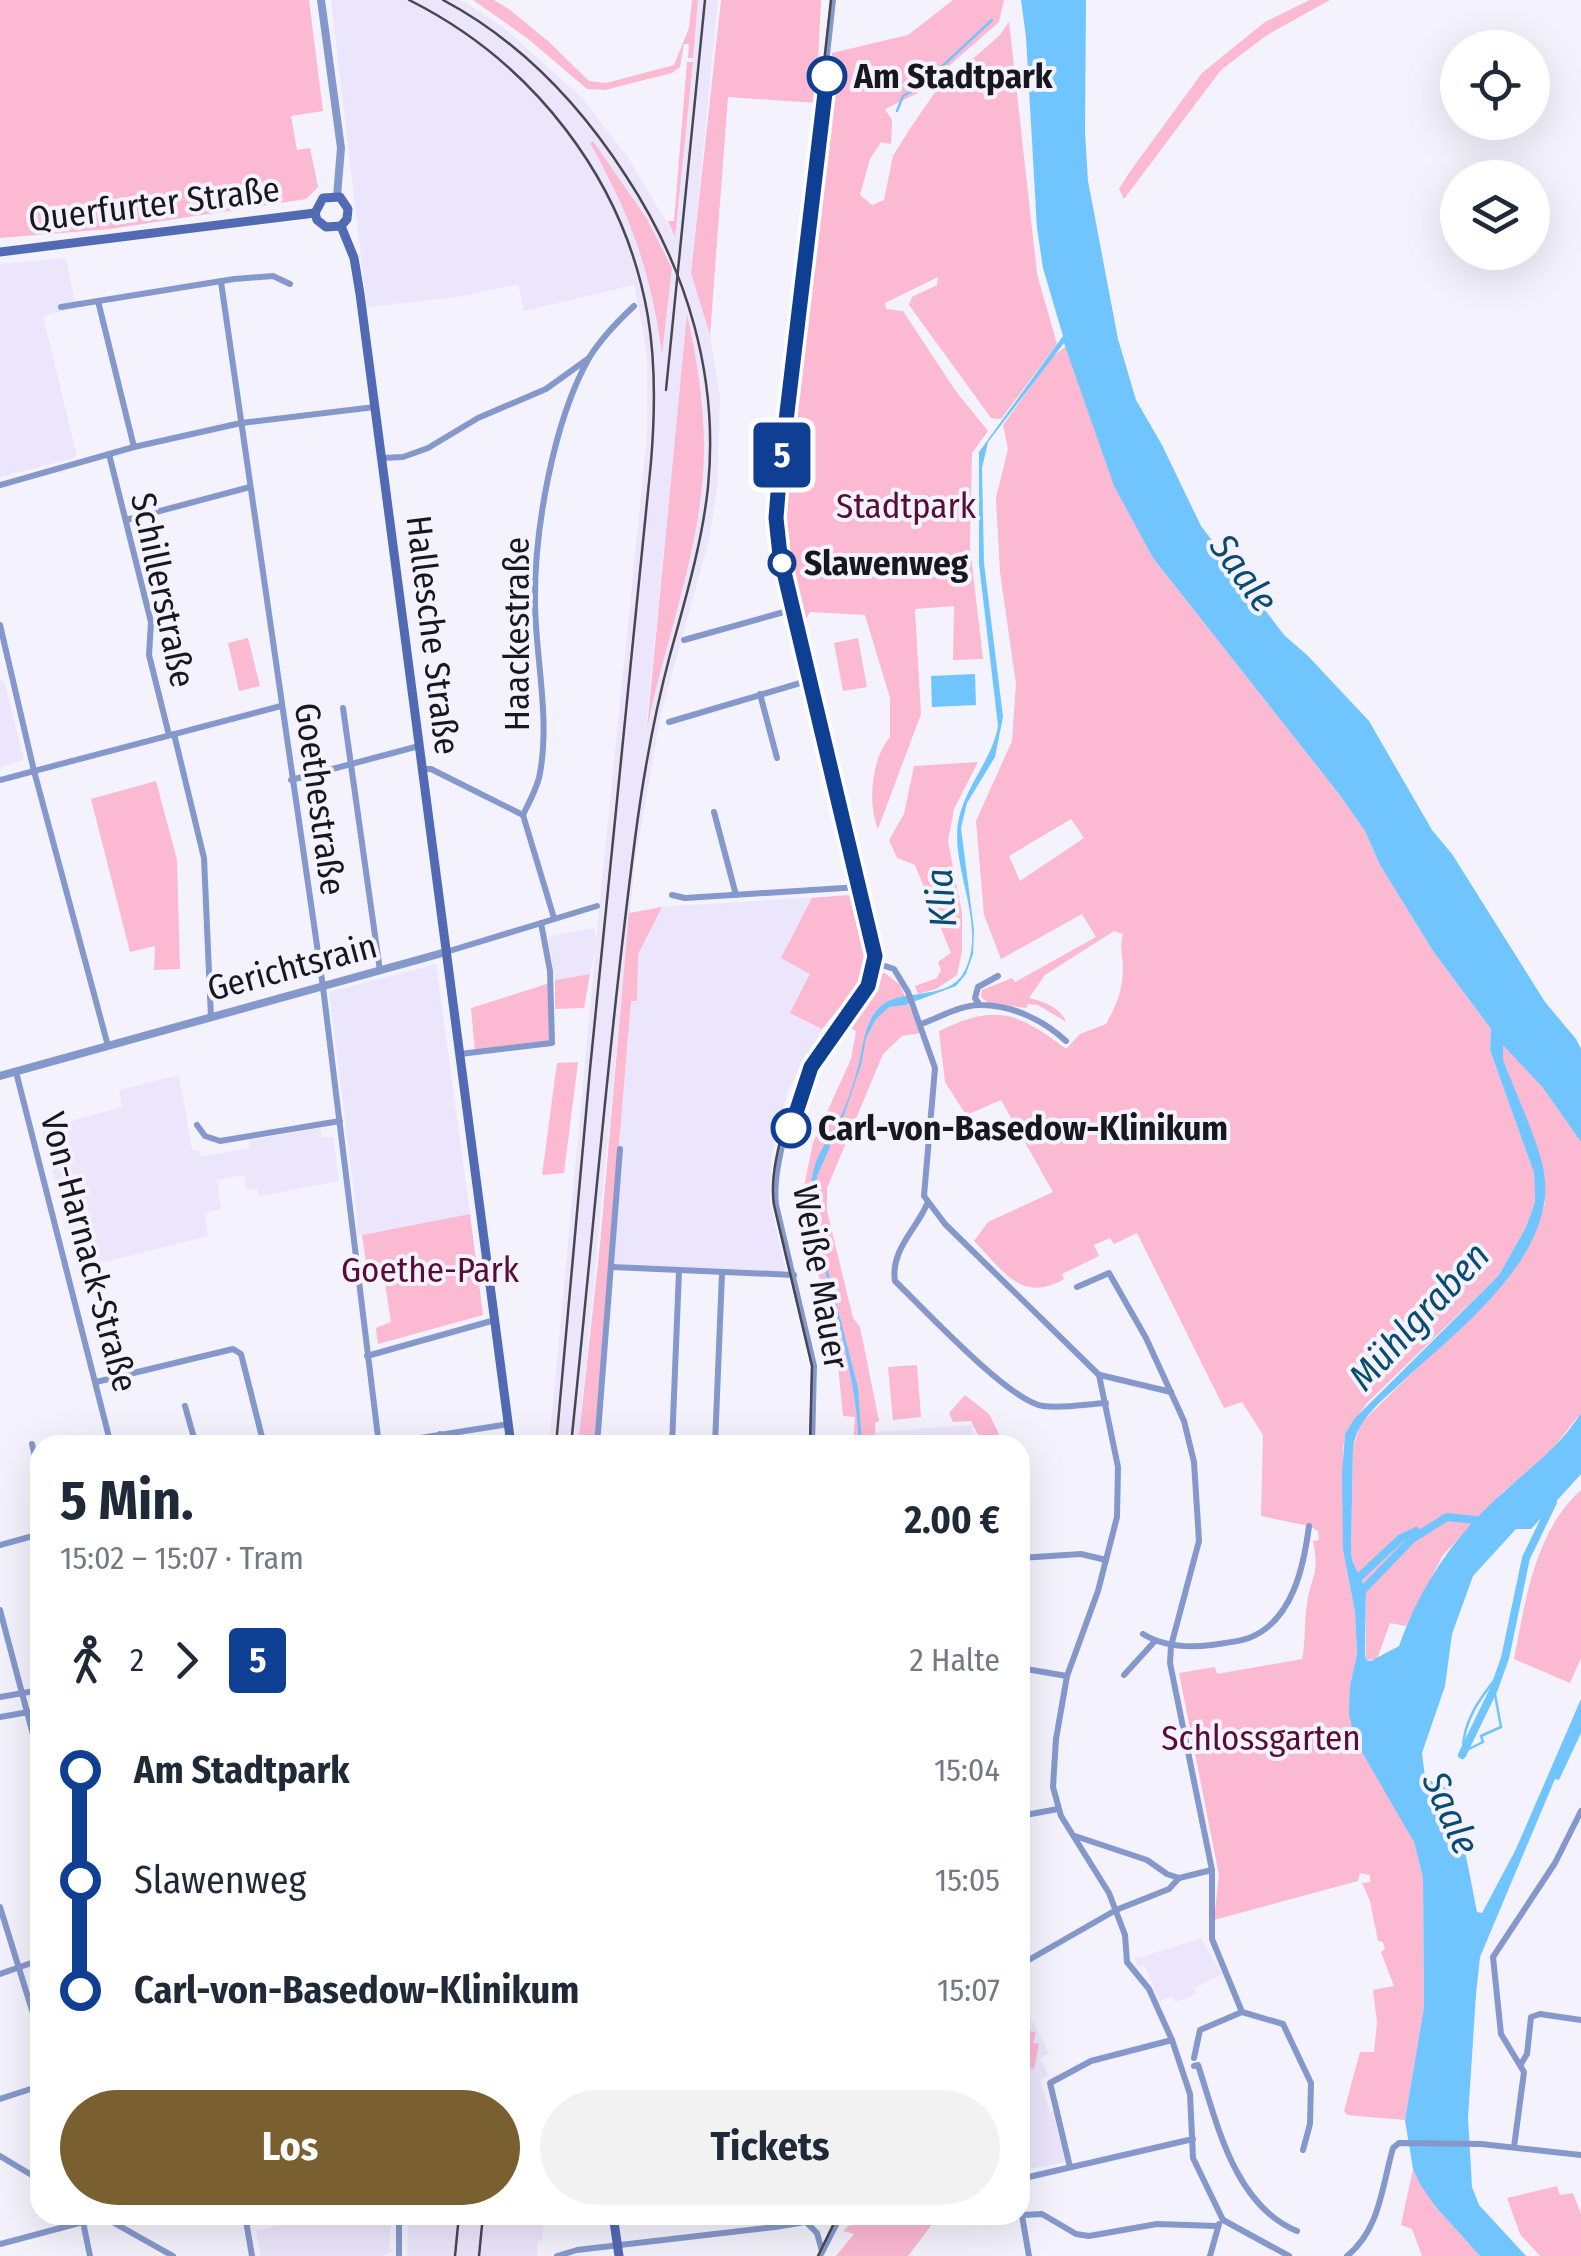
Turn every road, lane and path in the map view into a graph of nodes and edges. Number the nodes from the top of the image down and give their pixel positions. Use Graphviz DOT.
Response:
graph roads {
  1 [pos="321,0"];
  2 [pos="833,0"];
  3 [pos="336,196"];
  4 [pos="315,213"];
  5 [pos="341,226"];
  6 [pos="0,252"];
  7 [pos="221,282"];
  8 [pos="290,284"];
  9 [pos="98,301"];
  10 [pos="634,306"];
  11 [pos="62,307"];
  12 [pos="590,358"];
  13 [pos="375,407"];
  14 [pos="240,422"];
  15 [pos="134,447"];
  16 [pos="108,454"];
  17 [pos="382,458"];
  18 [pos="0,484"];
  19 [pos="250,487"];
  20 [pos="126,520"];
  21 [pos="790,610"];
  22 [pos="0,625"];
  23 [pos="684,640"];
  24 [pos="806,681"];
  25 [pos="760,694"];
  26 [pos="281,706"];
  27 [pos="343,708"];
  28 [pos="669,722"];
  29 [pos="171,735"];
  30 [pos="420,746"];
  31 [pos="777,758"];
  32 [pos="352,764"];
  33 [pos="422,769"];
  34 [pos="34,771"];
  35 [pos="0,780"];
  36 [pos="291,780"];
  37 [pos="714,812"];
  38 [pos="523,816"];
  39 [pos="858,887"];
  40 [pos="672,895"];
  41 [pos="736,895"];
  42 [pos="597,906"];
  43 [pos="554,918"];
  44 [pos="541,923"];
  45 [pos="446,952"];
  46 [pos="873,962"];
  47 [pos="380,971"];
  48 [pos="998,976"];
  49 [pos="323,987"];
  50 [pos="979,1004"];
  51 [pos="210,1018"];
  52 [pos="921,1024"];
  53 [pos="1066,1041"];
  54 [pos="108,1046"];
  55 [pos="460,1054"];
  56 [pos="16,1072"];
  57 [pos="0,1076"];
  58 [pos="340,1121"];
  59 [pos="197,1125"];
  60 [pos="620,1149"];
  61 [pos="928,1202"];
  62 [pos="612,1267"];
  63 [pos="679,1271"];
  64 [pos="722,1273"];
  65 [pos="794,1275"];
  66 [pos="1078,1287"];
  67 [pos="495,1320"];
  68 [pos="367,1356"];
  69 [pos="1099,1375"];
  70 [pos="96,1382"];
  71 [pos="1172,1392"];
  72 [pos="1106,1403"];
  73 [pos="186,1406"];
  74 [pos="509,1424"];
  75 [pos="440,1434"];
  76 [pos="109,1435"];
  77 [pos="193,1435"];
  78 [pos="261,1435"];
  79 [pos="377,1435"];
  80 [pos="434,1435"];
  81 [pos="510,1435"];
  82 [pos="599,1435"];
  83 [pos="672,1435"];
  84 [pos="714,1435"];
  85 [pos="812,1435"];
  86 [pos="1309,1526"];
  87 [pos="30,1537"];
  88 [pos="0,1545"];
  89 [pos="1030,1557"];
  90 [pos="1106,1560"];
  91 [pos="0,1610"];
  92 [pos="1143,1634"];
  93 [pos="1155,1641"];
  94 [pos="1171,1646"];
  95 [pos="1030,1670"];
  96 [pos="1124,1675"];
  97 [pos="1067,1676"];
  98 [pos="30,1692"];
  99 [pos="20,1693"];
  100 [pos="0,1697"];
  101 [pos="30,1711"];
  102 [pos="26,1712"];
  103 [pos="0,1717"];
  104 [pos="30,1726"];
  105 [pos="1058,1809"];
  106 [pos="1581,1811"];
  107 [pos="1030,1814"];
  108 [pos="1074,1836"];
  109 [pos="1212,1870"];
  110 [pos="1179,1878"];
  111 [pos="0,1908"];
  112 [pos="1116,1910"];
  113 [pos="1030,1959"];
  114 [pos="30,1963"];
  115 [pos="17,1968"];
  116 [pos="0,1974"];
  117 [pos="30,2006"];
  118 [pos="1242,2012"];
  119 [pos="1581,2020"];
  120 [pos="1172,2040"];
  121 [pos="1194,2061"];
  122 [pos="1521,2064"];
  123 [pos="1182,2069"];
  124 [pos="30,2090"];
  125 [pos="0,2100"];
  126 [pos="1192,2139"];
  127 [pos="1514,2148"];
  128 [pos="1303,2150"];
  129 [pos="1581,2155"];
  130 [pos="0,2156"];
  131 [pos="1070,2167"];
  132 [pos="30,2174"];
  133 [pos="1030,2177"];
  134 [pos="1030,2215"];
  135 [pos="1220,2223"];
  136 [pos="62,2225"];
  137 [pos="86,2225"];
  138 [pos="126,2225"];
  139 [pos="247,2225"];
  140 [pos="399,2225"];
  141 [pos="614,2225"];
  142 [pos="793,2225"];
  143 [pos="808,2225"];
  144 [pos="838,2225"];
  145 [pos="1024,2225"];
  146 [pos="1297,2230"];
  147 [pos="1,2244"];
  148 [pos="618,2251"];
  149 [pos="821,2255"];
  150 [pos="5,2256"];
  151 [pos="90,2256"];
  152 [pos="173,2256"];
  153 [pos="252,2256"];
  154 [pos="399,2256"];
  155 [pos="557,2256"];
  156 [pos="1029,2256"];
  157 [pos="1210,2256"];
  158 [pos="1289,2256"];
  159 [pos="1347,2256"];
  1 -- 3 [label="street"];
  2 -- 21 [label="street"];
  3 -- 4 [label="main road"];
  3 -- 5 [label="main road"];
  4 -- 5 [label="main road"];
  4 -- 6 [label="main road, Querfurter Straße"];
  5 -- 13 [label="main road, Hallesche Straße"];
  7 -- 8 [label="street"];
  7 -- 9 [label="street"];
  7 -- 14 [label="street, Goethestraße"];
  9 -- 11 [label="street"];
  9 -- 15 [label="street"];
  10 -- 12 [label="street, Haackestraße"];
  12 -- 17 [label="street"];
  12 -- 38 [label="street, Haackestraße"];
  13 -- 14 [label="street"];
  13 -- 17 [label="main road, Hallesche Straße"];
  14 -- 15 [label="street"];
  14 -- 19 [label="street, Goethestraße"];
  15 -- 16 [label="street"];
  16 -- 18 [label="street"];
  16 -- 20 [label="street, Schillerstraße"];
  17 -- 30 [label="main road, Hallesche Straße"];
  19 -- 20 [label="street"];
  19 -- 26 [label="street, Goethestraße"];
  20 -- 29 [label="street, Schillerstraße"];
  21 -- 23 [label="street"];
  21 -- 24 [label="street"];
  22 -- 34 [label="street"];
  24 -- 25 [label="street"];
  24 -- 39 [label="street"];
  25 -- 28 [label="street"];
  25 -- 31 [label="street"];
  26 -- 29 [label="street"];
  26 -- 36 [label="street, Goethestraße"];
  27 -- 32 [label="street"];
  29 -- 34 [label="street"];
  29 -- 51 [label="street, Schillerstraße"];
  30 -- 32 [label="street"];
  30 -- 33 [label="main road, Hallesche Straße"];
  32 -- 36 [label="street"];
  32 -- 47 [label="street"];
  33 -- 38 [label="street"];
  33 -- 45 [label="main road, Hallesche Straße"];
  34 -- 35 [label="street"];
  34 -- 54 [label="street"];
  36 -- 49 [label="street, Goethestraße"];
  37 -- 41 [label="street"];
  38 -- 43 [label="street"];
  39 -- 41 [label="street"];
  39 -- 46 [label="street"];
  40 -- 41 [label="street"];
  42 -- 43 [label="street, Gerichtsrain"];
  43 -- 44 [label="street, Gerichtsrain"];
  44 -- 45 [label="street, Gerichtsrain"];
  44 -- 55 [label="street"];
  45 -- 47 [label="street, Gerichtsrain"];
  45 -- 55 [label="main road, Hallesche Straße"];
  46 -- 52 [label="street"];
  46 -- 65 [label="street, Weiße Mauer"];
  47 -- 49 [label="street, Gerichtsrain"];
  48 -- 50 [label="street"];
  49 -- 51 [label="street, Gerichtsrain"];
  49 -- 58 [label="street, Goethestraße"];
  50 -- 52 [label="street"];
  50 -- 53 [label="street"];
  51 -- 54 [label="street, Gerichtsrain"];
  52 -- 61 [label="street"];
  54 -- 56 [label="street, Gerichtsrain"];
  55 -- 67 [label="main road, Hallesche Straße"];
  56 -- 57 [label="street, Gerichtsrain"];
  56 -- 70 [label="street, Von-Harnack-Straße"];
  58 -- 59 [label="street"];
  58 -- 68 [label="street, Goethestraße"];
  60 -- 62 [label="street"];
  61 -- 69 [label="street"];
  61 -- 72 [label="street"];
  62 -- 63 [label="street"];
  62 -- 82 [label="street"];
  63 -- 64 [label="street"];
  63 -- 83 [label="street"];
  64 -- 65 [label="street"];
  64 -- 84 [label="street"];
  65 -- 85 [label="street, Weiße Mauer"];
  66 -- 71 [label="street"];
  67 -- 68 [label="street"];
  67 -- 74 [label="main road, Hallesche Straße"];
  68 -- 79 [label="street, Goethestraße"];
  69 -- 71 [label="street"];
  69 -- 72 [label="street"];
  70 -- 76 [label="street, Von-Harnack-Straße"];
  70 -- 78 [label="street"];
  71 -- 94 [label="street"];
  72 -- 90 [label="street"];
  73 -- 77 [label="street"];
  74 -- 75 [label="street"];
  74 -- 81 [label="main road, Hallesche Straße"];
  75 -- 80 [label="street"];
  86 -- 94 [label="street"];
  87 -- 88 [label="street"];
  89 -- 90 [label="street"];
  90 -- 97 [label="street"];
  91 -- 99 [label="street"];
  92 -- 93 [label="street"];
  93 -- 94 [label="street"];
  93 -- 96 [label="street"];
  94 -- 109 [label="street"];
  95 -- 97 [label="street"];
  97 -- 105 [label="street"];
  98 -- 99 [label="street"];
  99 -- 100 [label="street"];
  99 -- 102 [label="street"];
  101 -- 102 [label="street"];
  102 -- 103 [label="street"];
  102 -- 104 [label="street"];
  105 -- 107 [label="street"];
  105 -- 108 [label="street"];
  106 -- 122 [label="street"];
  108 -- 110 [label="street"];
  108 -- 112 [label="street"];
  109 -- 110 [label="street"];
  109 -- 118 [label="street"];
  110 -- 112 [label="street"];
  111 -- 115 [label="street"];
  112 -- 113 [label="street"];
  112 -- 120 [label="street"];
  114 -- 115 [label="street"];
  115 -- 116 [label="street"];
  115 -- 117 [label="street"];
  118 -- 121 [label="street"];
  118 -- 128 [label="street"];
  119 -- 122 [label="street"];
  120 -- 123 [label="street"];
  120 -- 131 [label="street"];
  121 -- 123 [label="street"];
  121 -- 146 [label="street"];
  122 -- 127 [label="street"];
  123 -- 126 [label="street"];
  124 -- 125 [label="street"];
  126 -- 131 [label="street"];
  126 -- 135 [label="street"];
  127 -- 129 [label="street"];
  127 -- 159 [label="street"];
  130 -- 132 [label="street"];
  131 -- 133 [label="street"];
  134 -- 135 [label="street"];
  135 -- 157 [label="street"];
  135 -- 158 [label="street"];
  136 -- 147 [label="street"];
  137 -- 151 [label="street"];
  138 -- 152 [label="street"];
  139 -- 153 [label="street"];
  140 -- 154 [label="street"];
  141 -- 148 [label="main road"];
  142 -- 148 [label="street"];
  143 -- 149 [label="street"];
  144 -- 149 [label="street"];
  145 -- 156 [label="street"];
  147 -- 150 [label="street"];
  148 -- 155 [label="street"];
}
